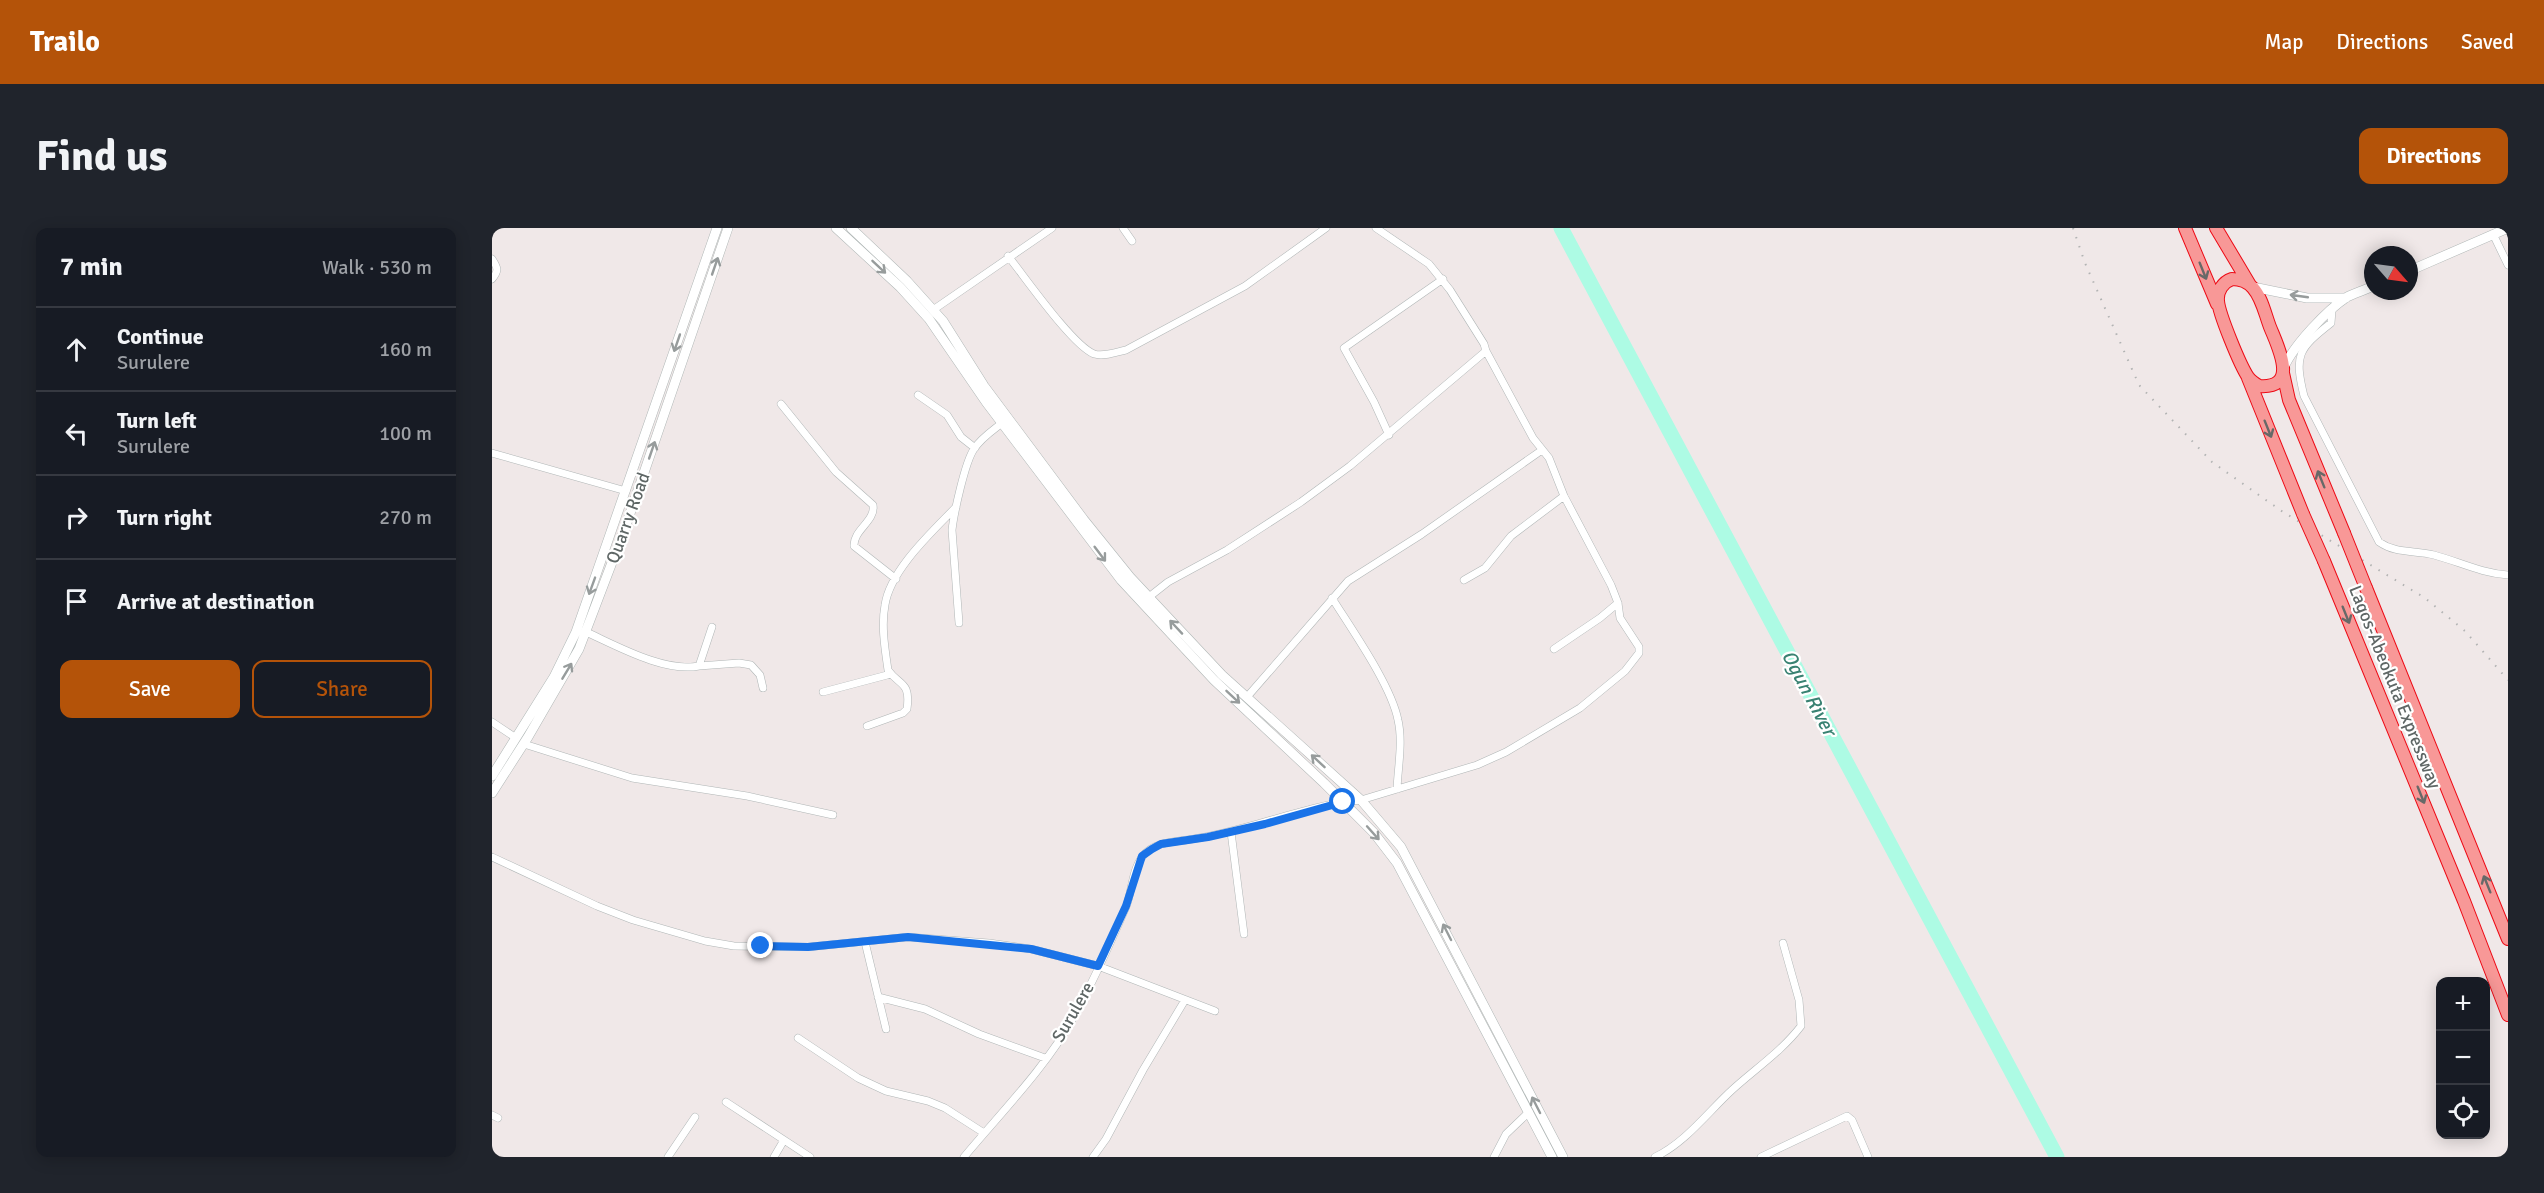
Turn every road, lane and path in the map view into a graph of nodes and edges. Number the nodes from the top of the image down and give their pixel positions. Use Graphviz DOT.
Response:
graph roads {
  1 [pos="717,228"];
  2 [pos="728,228"];
  3 [pos="836,228"];
  4 [pos="851,228"];
  5 [pos="1052,228"];
  6 [pos="1123,228"];
  7 [pos="1326,228"];
  8 [pos="1376,228"];
  9 [pos="2185,228"];
  10 [pos="2216,228"];
  11 [pos="2508,228"];
  12 [pos="2493,234"];
  13 [pos="1132,242"];
  14 [pos="1008,256"];
  15 [pos="492,259"];
  16 [pos="2508,265"];
  17 [pos="2418,267"];
  18 [pos="492,279"];
  19 [pos="1443,279"];
  20 [pos="2251,286"];
  21 [pos="2364,290"];
  22 [pos="2346,298"];
  23 [pos="933,310"];
  24 [pos="2332,310"];
  25 [pos="2222,314"];
  26 [pos="1486,351"];
  27 [pos="2284,370"];
  28 [pos="2246,375"];
  29 [pos="918,394"];
  30 [pos="781,404"];
  31 [pos="1002,423"];
  32 [pos="1389,435"];
  33 [pos="975,448"];
  34 [pos="1542,450"];
  35 [pos="492,453"];
  36 [pos="626,491"];
  37 [pos="1564,496"];
  38 [pos="956,507"];
  39 [pos="2508,575"];
  40 [pos="896,579"];
  41 [pos="1464,580"];
  42 [pos="1149,597"];
  43 [pos="1332,598"];
  44 [pos="1618,603"];
  45 [pos="958,623"];
  46 [pos="712,627"];
  47 [pos="586,632"];
  48 [pos="1554,649"];
  49 [pos="699,666"];
  50 [pos="891,675"];
  51 [pos="763,688"];
  52 [pos="823,692"];
  53 [pos="1247,697"];
  54 [pos="492,722"];
  55 [pos="867,726"];
  56 [pos="520,741"];
  57 [pos="492,776"];
  58 [pos="1397,789"];
  59 [pos="492,793"];
  60 [pos="1361,800"];
  61 [pos="1343,802"];
  62 [pos="833,815"];
  63 [pos="1231,832"];
  64 [pos="492,857"];
  65 [pos="1244,934"];
  66 [pos="2508,939"];
  67 [pos="865,942"];
  68 [pos="1783,943"];
  69 [pos="1098,966"];
  70 [pos="878,997"];
  71 [pos="1185,1000"];
  72 [pos="1215,1011"];
  73 [pos="2508,1015"];
  74 [pos="886,1029"];
  75 [pos="798,1038"];
  76 [pos="1045,1058"];
  77 [pos="726,1102"];
  78 [pos="1529,1112"];
  79 [pos="695,1117"];
  80 [pos="984,1133"];
  81 [pos="784,1140"];
  82 [pos="668,1157"];
  83 [pos="774,1157"];
  84 [pos="810,1157"];
  85 [pos="964,1157"];
  86 [pos="1093,1157"];
  87 [pos="1494,1157"];
  88 [pos="1552,1157"];
  89 [pos="1563,1157"];
  90 [pos="1655,1157"];
  91 [pos="1761,1157"];
  92 [pos="1868,1157"];
  1 -- 36 [label="main road, Quarry Road, one-way"];
  47 -- 2 [label="main road, Quarry Road, one-way"];
  3 -- 31 [label="main road, one-way"];
  4 -- 23 [label="main road"];
  5 -- 14 [label="street"];
  6 -- 13 [label="street"];
  7 -- 14 [label="street"];
  8 -- 19 [label="street"];
  9 -- 25 [label="highway, one-way"];
  10 -- 20 [label="highway"];
  11 -- 12 [label="main road"];
  12 -- 16 [label="street"];
  12 -- 17 [label="main road"];
  14 -- 23 [label="street"];
  15 -- 18 [label="street"];
  19 -- 26 [label="street"];
  19 -- 32 [label="street"];
  22 -- 20 [label="main road, one-way"];
  20 -- 25 [label="highway"];
  20 -- 27 [label="highway, Lagos-Abeokuta Expressway"];
  21 -- 22 [label="main road"];
  22 -- 24 [label="main road"];
  23 -- 42 [label="main road"];
  24 -- 27 [label="main road"];
  24 -- 39 [label="street"];
  25 -- 28 [label="highway, Lagos-Abeokuta Expressway"];
  26 -- 32 [label="street"];
  26 -- 34 [label="street"];
  27 -- 28 [label="highway"];
  66 -- 27 [label="highway, Lagos-Abeokuta Expressway, one-way, bridge"];
  28 -- 73 [label="highway, Lagos-Abeokuta Expressway, one-way, bridge"];
  29 -- 33 [label="street"];
  30 -- 40 [label="street"];
  31 -- 33 [label="street"];
  31 -- 61 [label="main road, one-way"];
  32 -- 42 [label="street"];
  33 -- 38 [label="street"];
  34 -- 37 [label="street"];
  34 -- 43 [label="street"];
  35 -- 36 [label="street"];
  36 -- 56 [label="main road, Quarry Road, one-way"];
  37 -- 41 [label="street"];
  37 -- 44 [label="street"];
  38 -- 40 [label="street"];
  38 -- 45 [label="street"];
  40 -- 50 [label="street"];
  53 -- 42 [label="main road, one-way"];
  43 -- 53 [label="street"];
  43 -- 58 [label="street"];
  44 -- 48 [label="street"];
  44 -- 58 [label="street, Surulere"];
  46 -- 49 [label="street"];
  47 -- 49 [label="street"];
  56 -- 47 [label="main road, Quarry Road, one-way"];
  49 -- 51 [label="street"];
  50 -- 52 [label="street"];
  50 -- 55 [label="street"];
  60 -- 53 [label="main road, one-way"];
  54 -- 56 [label="street"];
  56 -- 57 [label="main road, Quarry Road"];
  56 -- 59 [label="main road, Quarry Road"];
  56 -- 62 [label="street"];
  58 -- 60 [label="street, Surulere"];
  60 -- 61 [label="street, Surulere"];
  89 -- 60 [label="main road, one-way"];
  61 -- 63 [label="street, Surulere"];
  61 -- 78 [label="main road, one-way"];
  63 -- 65 [label="street"];
  63 -- 69 [label="street, Surulere"];
  64 -- 67 [label="street"];
  67 -- 69 [label="street"];
  67 -- 70 [label="street"];
  68 -- 90 [label="street"];
  69 -- 71 [label="street"];
  69 -- 76 [label="street, Surulere"];
  70 -- 74 [label="street"];
  70 -- 76 [label="street"];
  71 -- 72 [label="street"];
  71 -- 86 [label="street"];
  75 -- 80 [label="street"];
  76 -- 80 [label="street, Surulere"];
  77 -- 81 [label="street"];
  78 -- 87 [label="street"];
  78 -- 88 [label="main road"];
  79 -- 82 [label="street"];
  80 -- 85 [label="street, Surulere"];
  81 -- 83 [label="street"];
  81 -- 84 [label="street"];
  91 -- 92 [label="street"];
}
